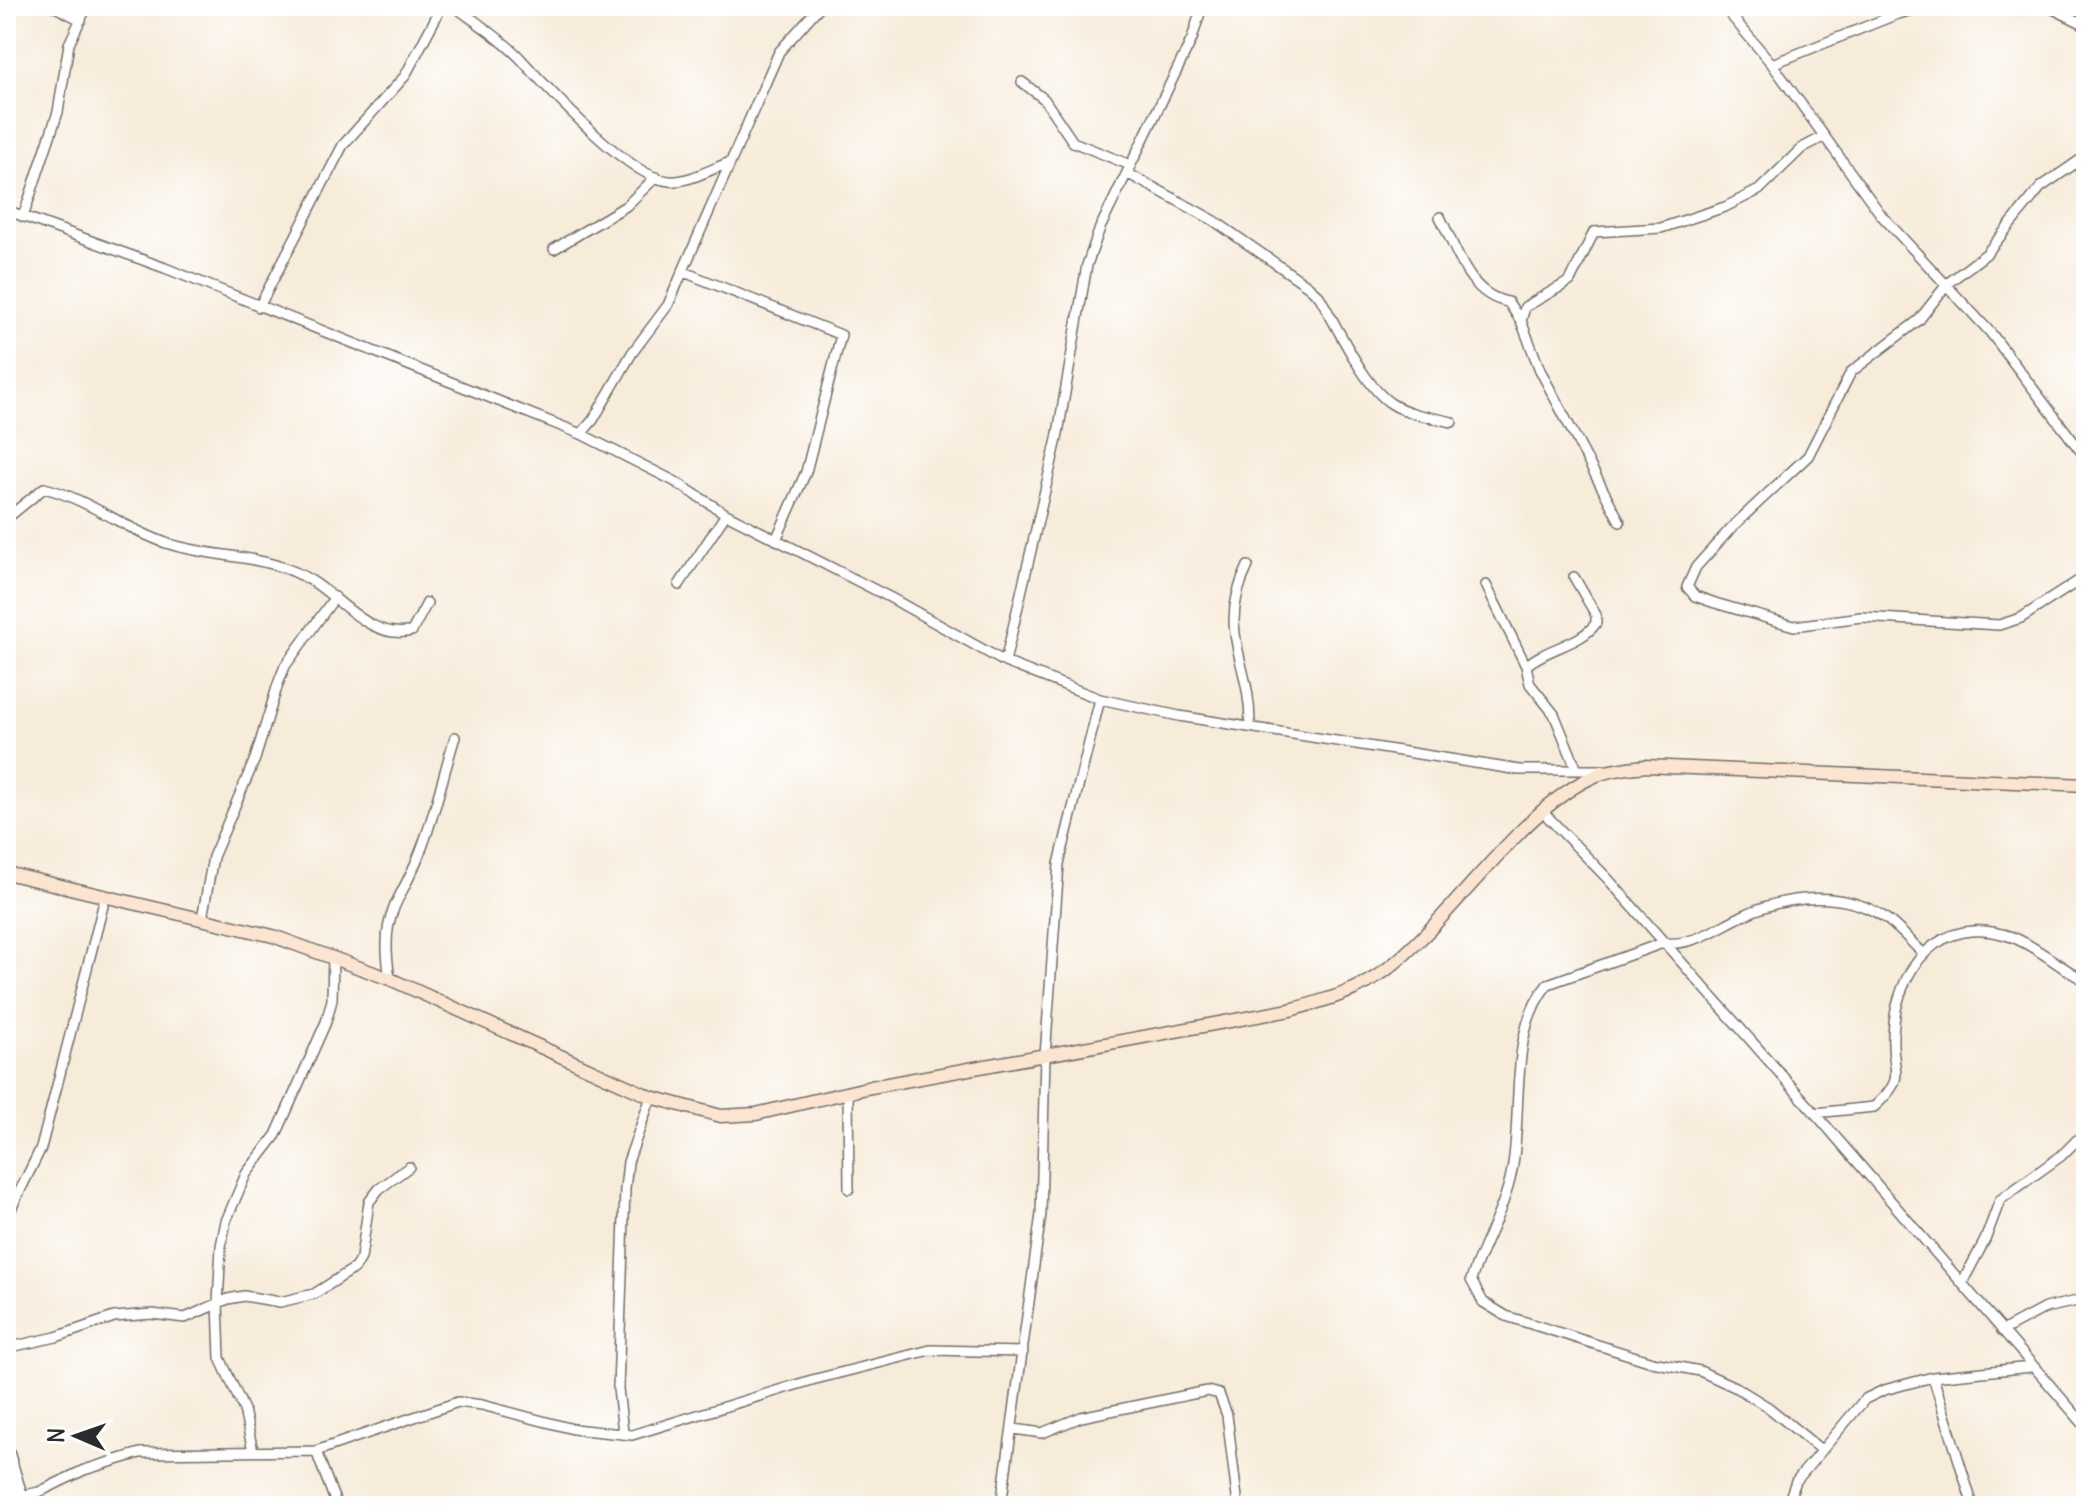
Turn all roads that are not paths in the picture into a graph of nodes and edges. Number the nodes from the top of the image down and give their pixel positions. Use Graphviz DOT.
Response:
graph roads {
  1 [pos="53,6"];
  2 [pos="87,6"];
  3 [pos="442,6"];
  4 [pos="454,6"];
  5 [pos="820,6"];
  6 [pos="1202,6"];
  7 [pos="1723,6"];
  8 [pos="1927,6"];
  9 [pos="2047,6"];
  10 [pos="81,20"];
  11 [pos="2086,25"];
  12 [pos="1772,64"];
  13 [pos="1022,82"];
  14 [pos="1823,137"];
  15 [pos="2086,156"];
  16 [pos="728,163"];
  17 [pos="1129,169"];
  18 [pos="656,177"];
  19 [pos="6,210"];
  20 [pos="23,217"];
  21 [pos="1440,217"];
  22 [pos="554,249"];
  23 [pos="684,272"];
  24 [pos="1948,283"];
  25 [pos="259,307"];
  26 [pos="1521,321"];
  27 [pos="1452,422"];
  28 [pos="581,434"];
  29 [pos="2086,458"];
  30 [pos="726,514"];
  31 [pos="6,519"];
  32 [pos="1620,522"];
  33 [pos="776,540"];
  34 [pos="1248,566"];
  35 [pos="2086,576"];
  36 [pos="1574,577"];
  37 [pos="679,585"];
  38 [pos="1486,585"];
  39 [pos="335,597"];
  40 [pos="427,603"];
  41 [pos="1005,662"];
  42 [pos="1526,666"];
  43 [pos="1100,699"];
  44 [pos="1250,725"];
  45 [pos="455,737"];
  46 [pos="1577,770"];
  47 [pos="1615,770"];
  48 [pos="2086,785"];
  49 [pos="1542,811"];
  50 [pos="6,873"];
  51 [pos="105,898"];
  52 [pos="202,919"];
  53 [pos="1663,943"];
  54 [pos="1924,954"];
  55 [pos="333,957"];
  56 [pos="390,979"];
  57 [pos="2086,981"];
  58 [pos="1045,1056"];
  59 [pos="848,1093"];
  60 [pos="651,1097"];
  61 [pos="1815,1113"];
  62 [pos="2086,1131"];
  63 [pos="409,1167"];
  64 [pos="849,1189"];
  65 [pos="6,1219"];
  66 [pos="1962,1283"];
  67 [pos="2086,1299"];
  68 [pos="218,1303"];
  69 [pos="2002,1331"];
  70 [pos="6,1348"];
  71 [pos="1023,1352"];
  72 [pos="2031,1367"];
  73 [pos="1933,1377"];
  74 [pos="2086,1427"];
  75 [pos="1014,1429"];
  76 [pos="623,1432"];
  77 [pos="6,1442"];
  78 [pos="1821,1450"];
  79 [pos="253,1451"];
  80 [pos="316,1451"];
  81 [pos="22,1494"];
  82 [pos="6,1499"];
  83 [pos="337,1506"];
  84 [pos="1001,1506"];
  85 [pos="1238,1506"];
  86 [pos="1787,1506"];
  87 [pos="1973,1506"];
  1 -- 10 [label="street"];
  2 -- 10 [label="street"];
  3 -- 25 [label="street"];
  4 -- 18 [label="street"];
  5 -- 16 [label="street"];
  6 -- 17 [label="street"];
  7 -- 12 [label="street"];
  8 -- 12 [label="street"];
  9 -- 11 [label="street"];
  10 -- 20 [label="street"];
  12 -- 14 [label="street"];
  13 -- 17 [label="street"];
  14 -- 24 [label="street"];
  14 -- 26 [label="street"];
  15 -- 24 [label="street"];
  16 -- 18 [label="street"];
  16 -- 23 [label="street"];
  17 -- 27 [label="street"];
  17 -- 41 [label="street"];
  18 -- 22 [label="street"];
  19 -- 20 [label="street"];
  20 -- 25 [label="street"];
  21 -- 26 [label="street"];
  23 -- 28 [label="street"];
  23 -- 33 [label="street"];
  24 -- 29 [label="street"];
  24 -- 35 [label="street"];
  25 -- 28 [label="street"];
  26 -- 32 [label="street"];
  28 -- 30 [label="street"];
  30 -- 33 [label="street"];
  30 -- 37 [label="street"];
  31 -- 39 [label="street"];
  33 -- 41 [label="street"];
  34 -- 44 [label="street"];
  36 -- 42 [label="street"];
  38 -- 42 [label="street"];
  39 -- 40 [label="street"];
  39 -- 52 [label="street"];
  41 -- 43 [label="street"];
  42 -- 46 [label="street"];
  43 -- 44 [label="street"];
  43 -- 58 [label="street"];
  44 -- 46 [label="street"];
  45 -- 56 [label="street"];
  46 -- 47 [label="street"];
  47 -- 48 [label="main road"];
  47 -- 49 [label="main road"];
  49 -- 53 [label="street"];
  49 -- 58 [label="main road"];
  50 -- 51 [label="main road"];
  51 -- 52 [label="main road"];
  51 -- 65 [label="street"];
  52 -- 55 [label="main road"];
  53 -- 54 [label="street"];
  53 -- 61 [label="street"];
  53 -- 78 [label="street"];
  54 -- 57 [label="street"];
  54 -- 61 [label="street"];
  55 -- 56 [label="main road"];
  55 -- 68 [label="street"];
  56 -- 60 [label="main road"];
  58 -- 59 [label="main road"];
  58 -- 71 [label="street"];
  59 -- 60 [label="main road"];
  59 -- 64 [label="street"];
  60 -- 76 [label="street"];
  61 -- 66 [label="street"];
  62 -- 66 [label="street"];
  63 -- 68 [label="street"];
  66 -- 69 [label="street"];
  67 -- 69 [label="street"];
  68 -- 70 [label="street"];
  68 -- 79 [label="street"];
  69 -- 72 [label="street"];
  71 -- 75 [label="street"];
  71 -- 76 [label="street"];
  72 -- 73 [label="street"];
  72 -- 74 [label="street"];
  73 -- 78 [label="street"];
  73 -- 87 [label="street"];
  75 -- 84 [label="street"];
  75 -- 85 [label="street"];
  76 -- 80 [label="street"];
  77 -- 81 [label="street"];
  78 -- 86 [label="street"];
  79 -- 80 [label="street"];
  79 -- 81 [label="street"];
  80 -- 83 [label="street"];
  81 -- 82 [label="street"];
}
